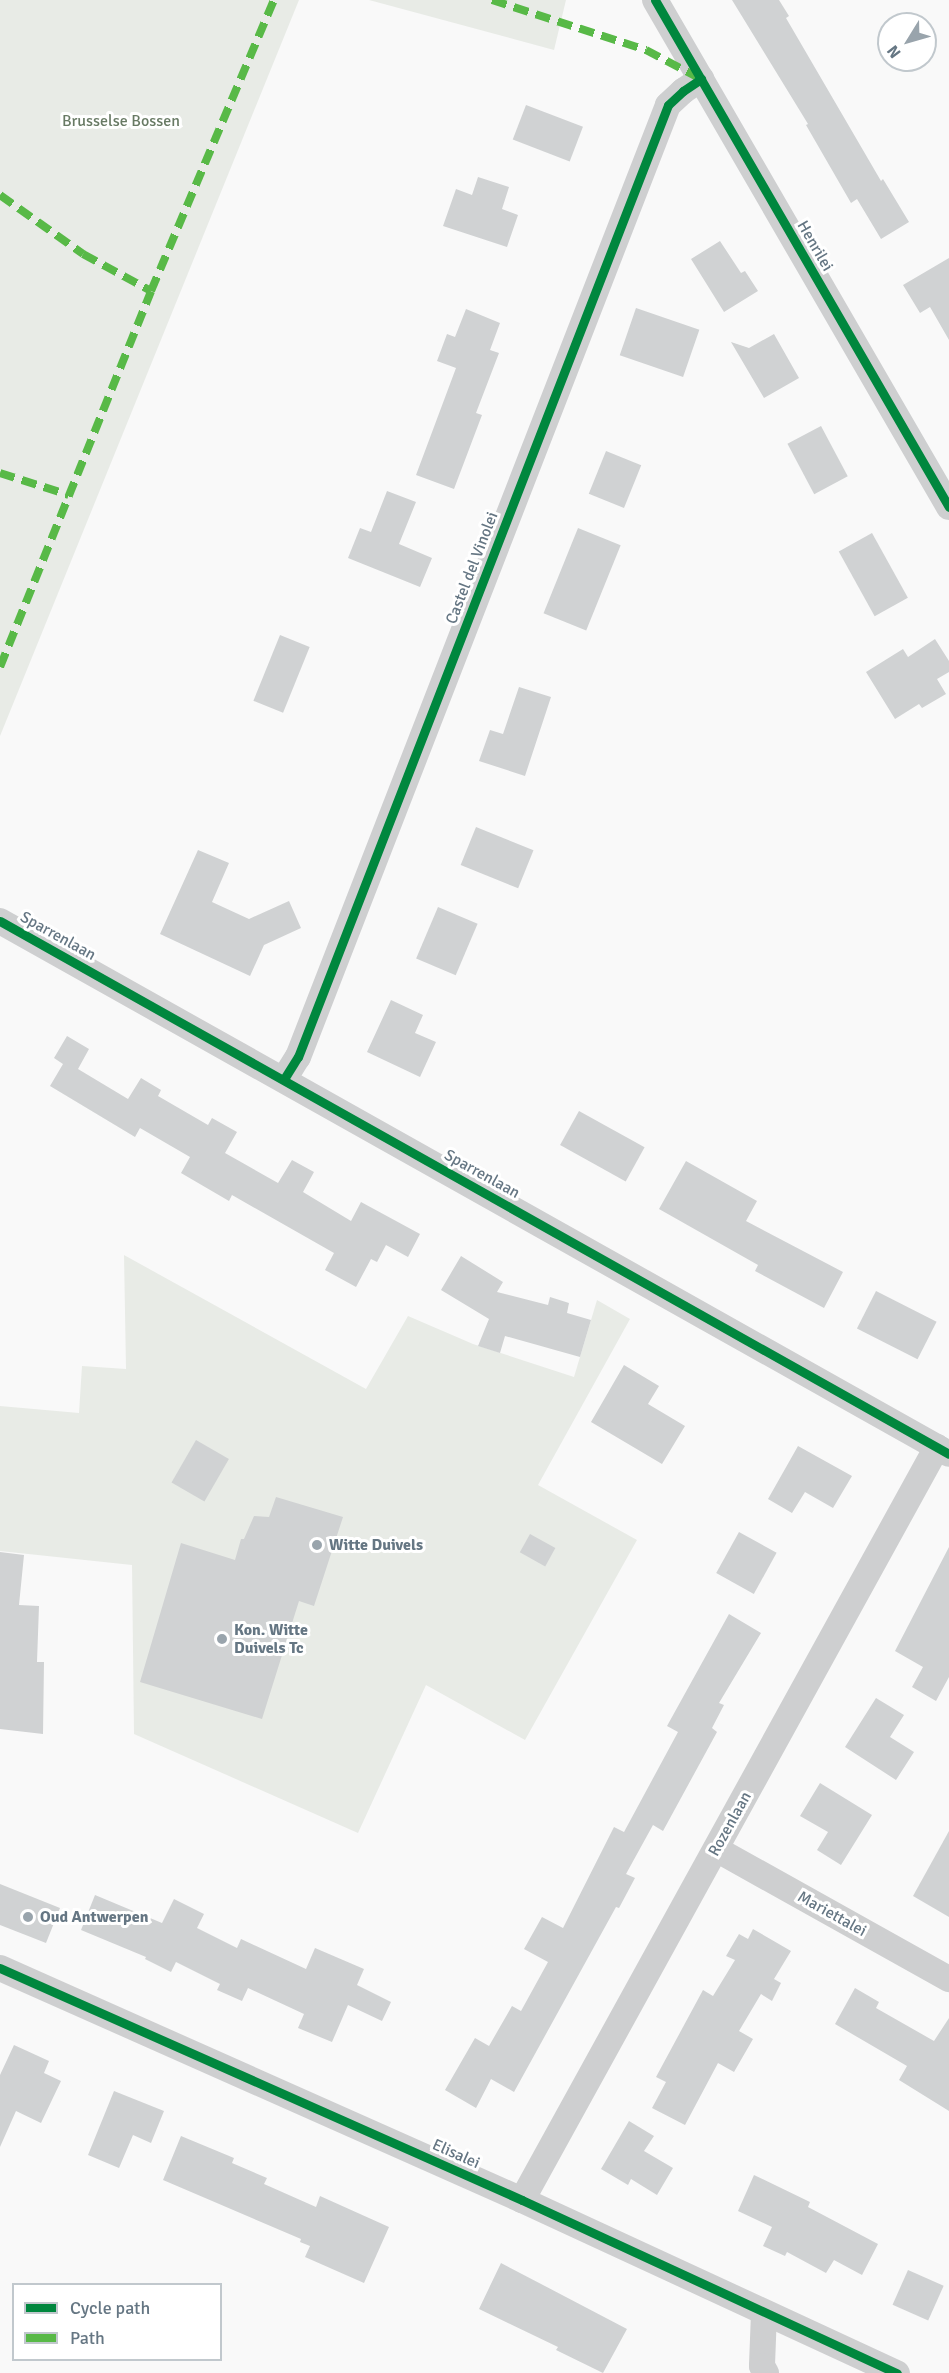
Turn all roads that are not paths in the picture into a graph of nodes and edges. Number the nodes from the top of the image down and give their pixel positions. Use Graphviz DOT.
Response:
graph roads {
  1 [pos="655,0"];
  2 [pos="701,79"];
  3 [pos="949,507"];
  4 [pos="0,921"];
  5 [pos="284,1079"];
  6 [pos="943,1450"];
  7 [pos="716,1849"];
  8 [pos="0,1968"];
  9 [pos="949,1979"];
  10 [pos="522,2200"];
  11 [pos="764,2313"];
  12 [pos="766,2373"];
  13 [pos="897,2373"];
  1 -- 2 [label="street, Henrilei"];
  2 -- 3 [label="street, Henrilei"];
  2 -- 5 [label="street, Castel del Vinolei"];
  4 -- 5 [label="street, Sparrenlaan"];
  5 -- 6 [label="street, Sparrenlaan"];
  6 -- 7 [label="street, Rozenlaan"];
  7 -- 9 [label="street, Mariettalei"];
  7 -- 10 [label="street, Rozenlaan"];
  8 -- 10 [label="street, Elisalei"];
  10 -- 11 [label="street, Elisalei"];
  11 -- 12 [label="street"];
  11 -- 13 [label="street, Elisalei"];
}
